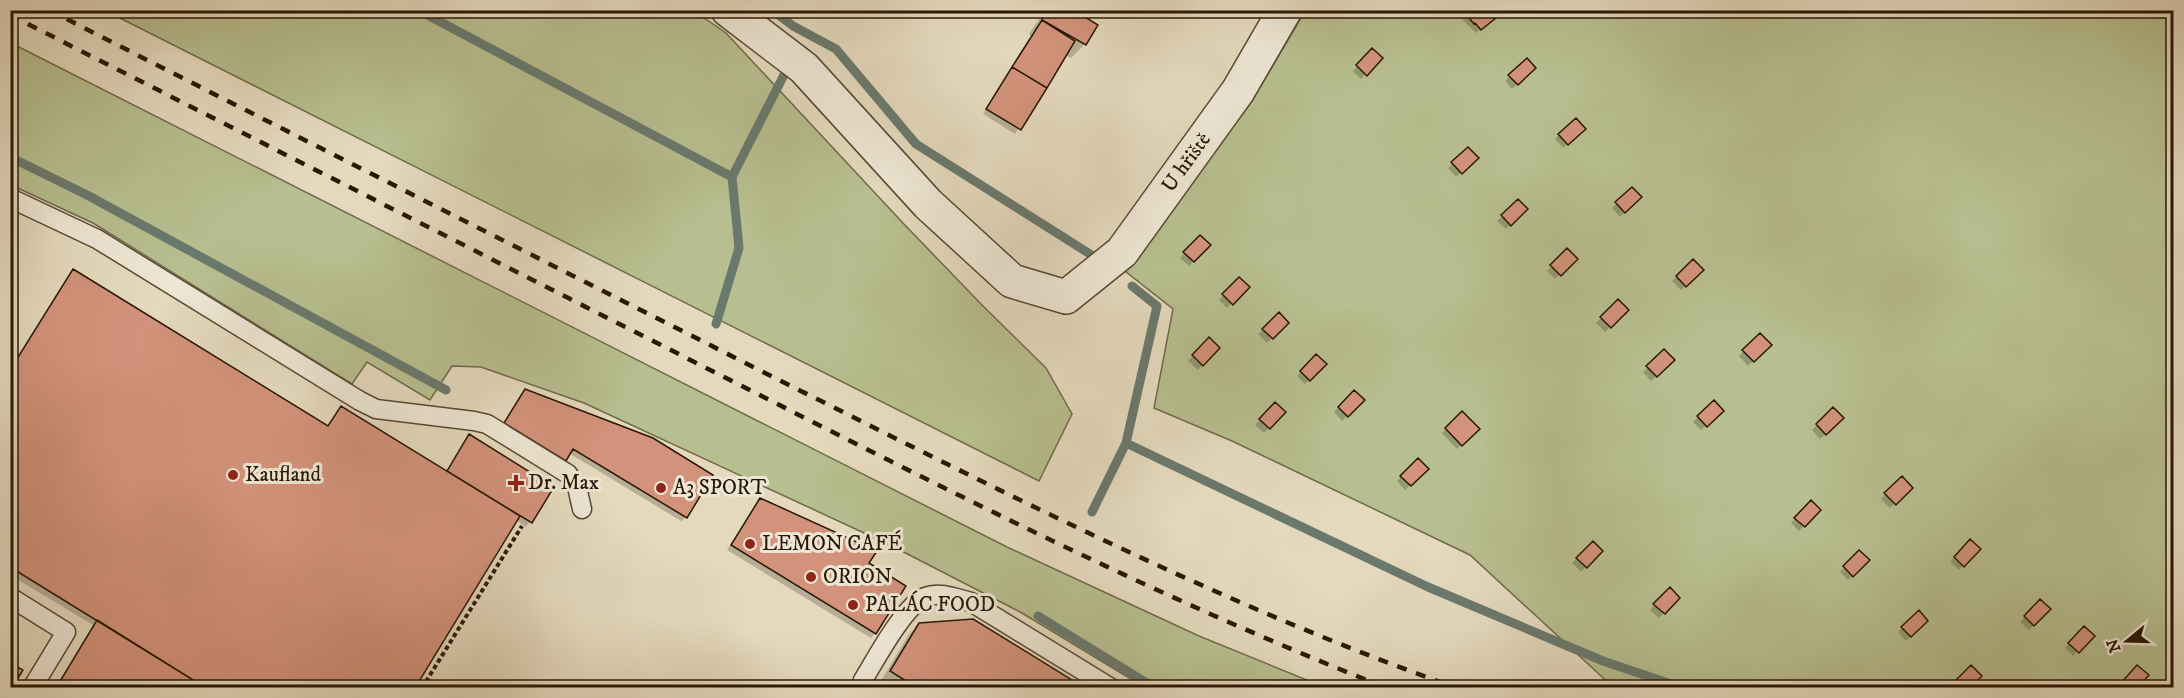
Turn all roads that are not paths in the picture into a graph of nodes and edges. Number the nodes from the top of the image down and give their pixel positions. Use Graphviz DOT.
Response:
graph roads {
  1 [pos="728,10"];
  2 [pos="1285,10"];
  3 [pos="10,198"];
  4 [pos="582,509"];
  5 [pos="10,597"];
  6 [pos="863,680"];
  7 [pos="32,687"];
  8 [pos="1112,687"];
  1 -- 2 [label="street, U hřiště"];
  3 -- 4 [label="lane"];
  5 -- 7 [label="lane"];
  6 -- 8 [label="lane"];
}
